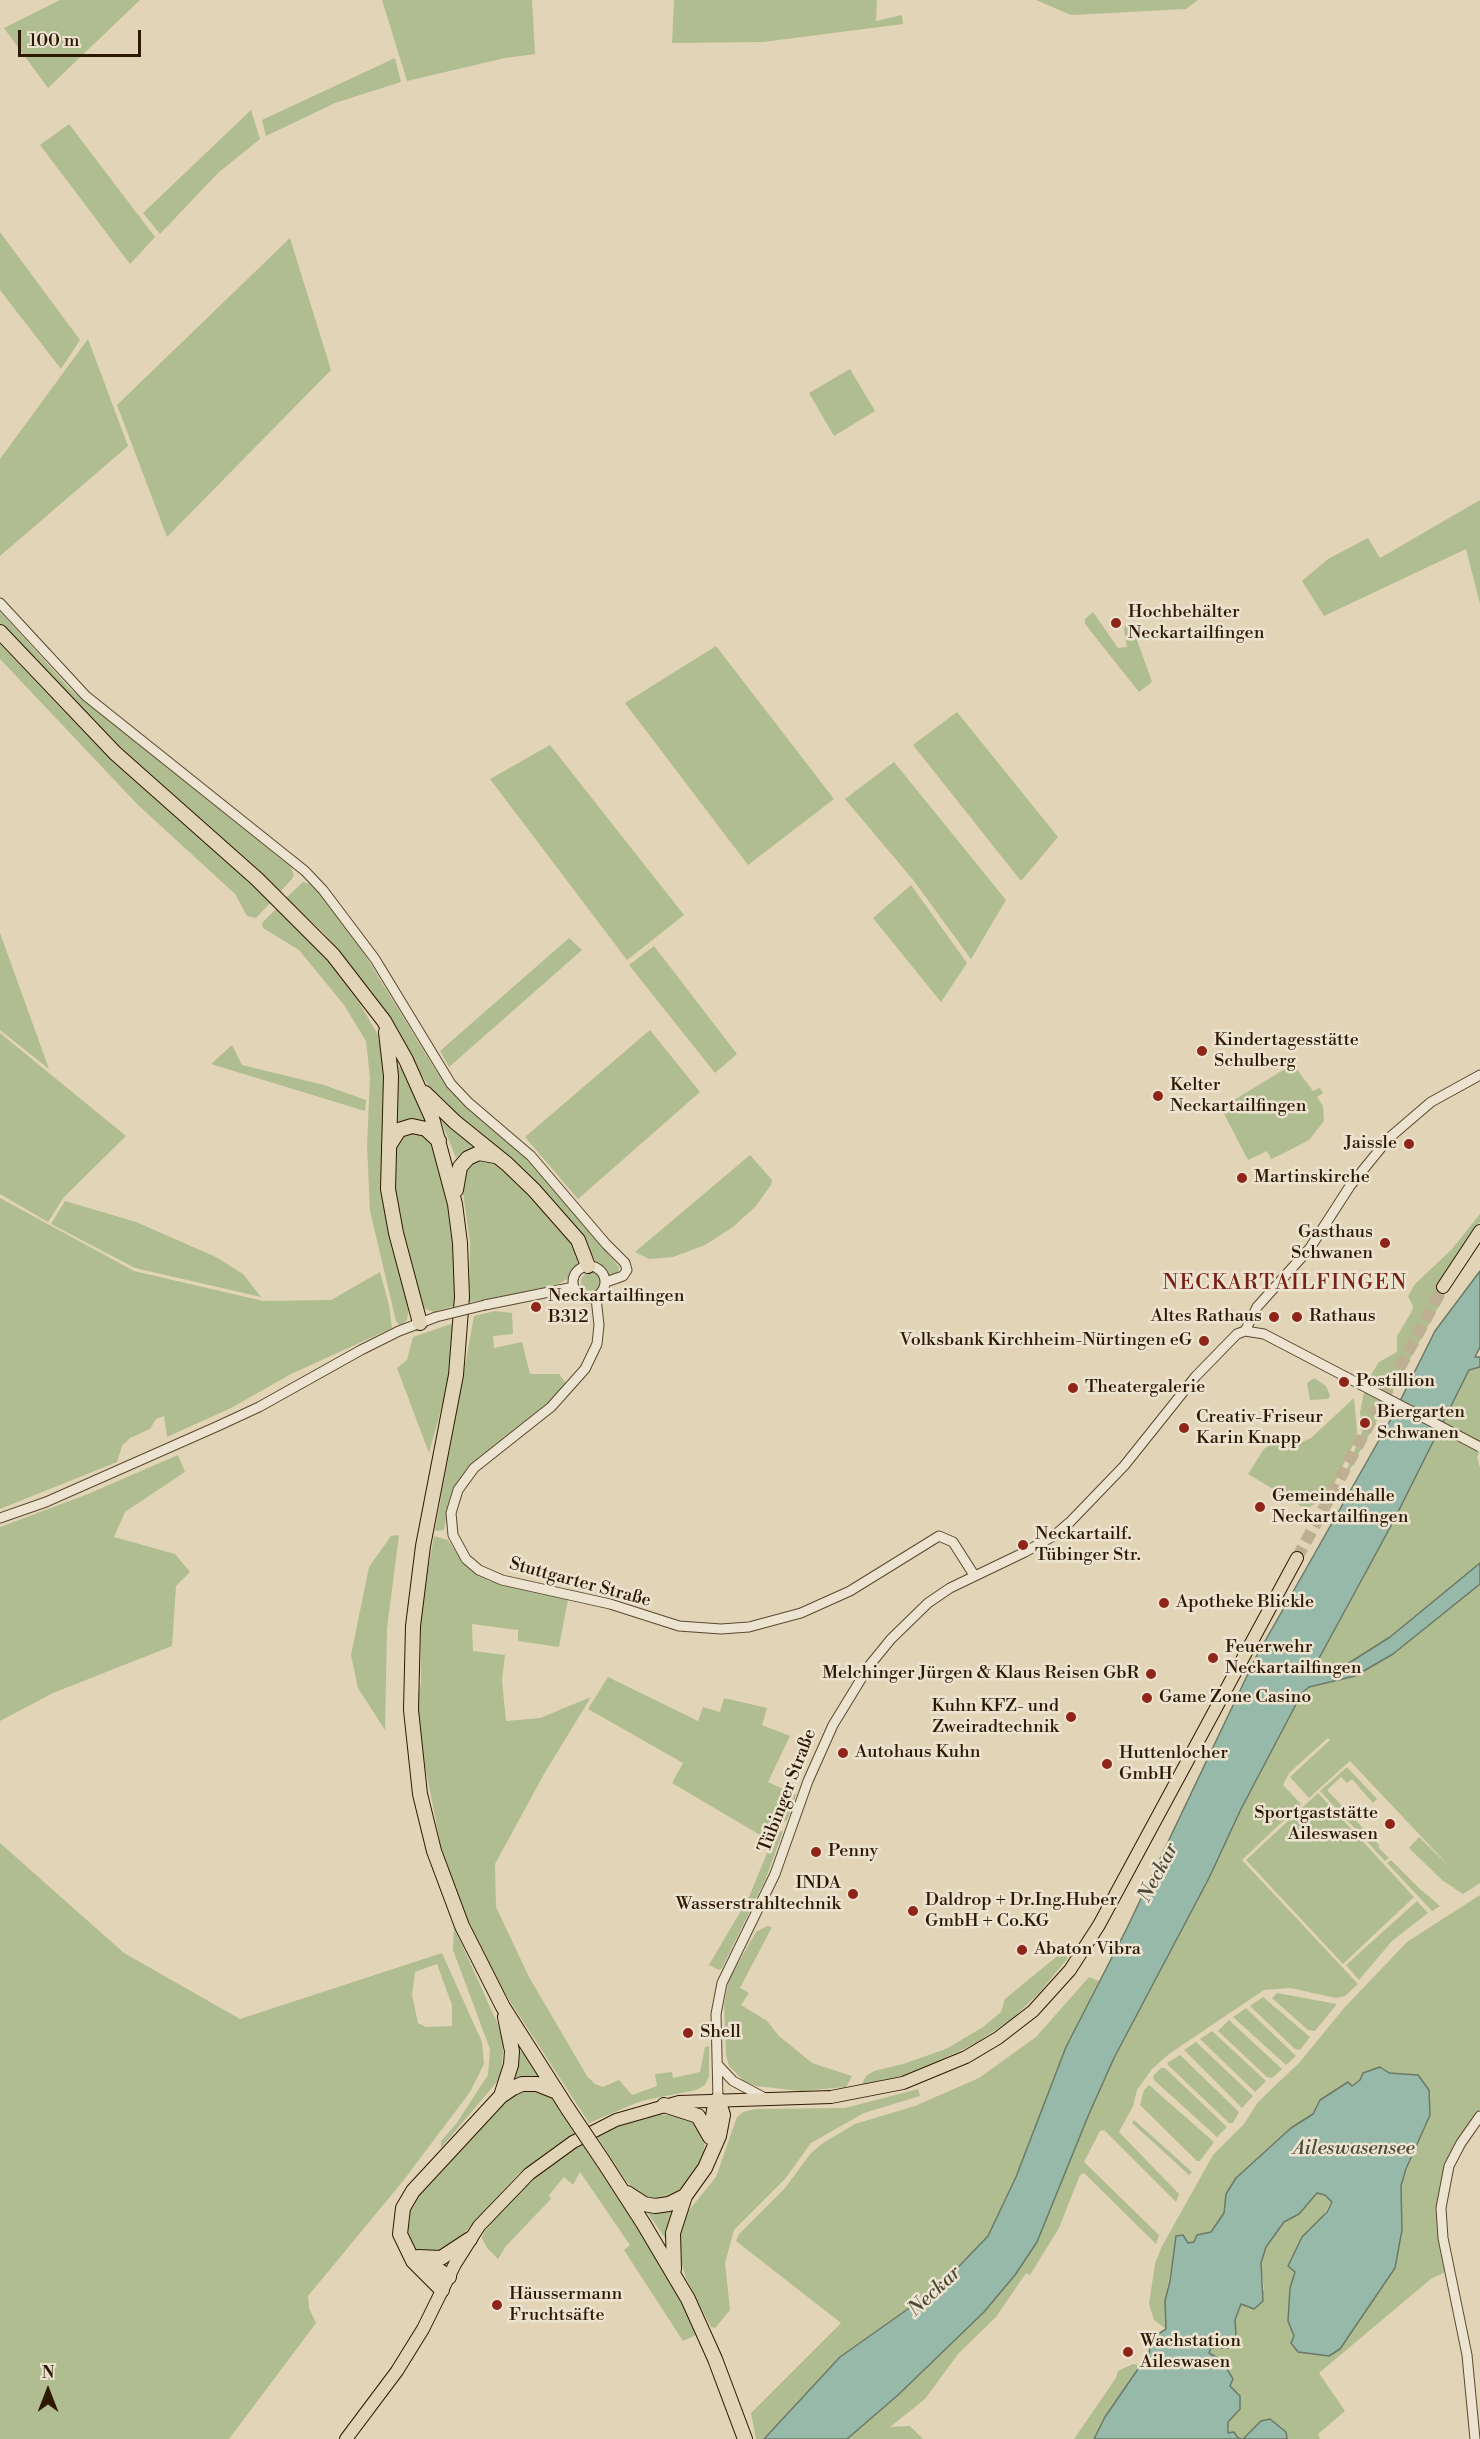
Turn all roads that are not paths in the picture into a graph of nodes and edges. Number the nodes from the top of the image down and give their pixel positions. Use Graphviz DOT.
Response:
graph roads {
  1 [pos="0,603"];
  2 [pos="0,632"];
  3 [pos="384,1022"];
  4 [pos="1480,1075"];
  5 [pos="420,1087"];
  6 [pos="441,1143"];
  7 [pos="387,1150"];
  8 [pos="498,1157"];
  9 [pos="455,1204"];
  10 [pos="1480,1231"];
  11 [pos="588,1266"];
  12 [pos="606,1282"];
  13 [pos="574,1287"];
  14 [pos="1443,1287"];
  15 [pos="596,1298"];
  16 [pos="420,1323"];
  17 [pos="1245,1331"];
  18 [pos="1480,1447"];
  19 [pos="0,1518"];
  20 [pos="1297,1558"];
  21 [pos="974,1575"];
  22 [pos="503,2007"];
  23 [pos="717,2064"];
  24 [pos="557,2092"];
  25 [pos="501,2096"];
  26 [pos="718,2099"];
  27 [pos="767,2099"];
  28 [pos="663,2105"];
  29 [pos="1480,2116"];
  30 [pos="711,2144"];
  31 [pos="622,2190"];
  32 [pos="685,2196"];
  33 [pos="470,2239"];
  34 [pos="406,2247"];
  35 [pos="418,2257"];
  36 [pos="675,2274"];
  37 [pos="448,2277"];
  38 [pos="442,2290"];
  39 [pos="346,2439"];
  40 [pos="745,2439"];
  41 [pos="1475,2439"];
  1 -- 12 [label="street"];
  2 -- 3 [label="highway"];
  3 -- 5 [label="highway"];
  3 -- 7 [label="highway"];
  4 -- 17 [label="street"];
  5 -- 6 [label="highway"];
  5 -- 8 [label="highway"];
  6 -- 7 [label="highway"];
  6 -- 9 [label="highway"];
  7 -- 16 [label="highway"];
  8 -- 9 [label="highway"];
  8 -- 11 [label="highway"];
  9 -- 22 [label="highway"];
  10 -- 14 [label="main road"];
  11 -- 12 [label="street"];
  11 -- 13 [label="street"];
  12 -- 15 [label="street"];
  13 -- 15 [label="street"];
  13 -- 16 [label="street, bridge"];
  15 -- 21 [label="street, Stuttgarter Straße"];
  16 -- 19 [label="street"];
  17 -- 18 [label="street, bridge"];
  17 -- 21 [label="street, Tübinger Straße"];
  20 -- 27 [label="main road"];
  21 -- 23 [label="street, Tübinger Straße"];
  22 -- 24 [label="highway"];
  22 -- 25 [label="highway"];
  23 -- 26 [label="street, Tübinger Straße"];
  23 -- 27 [label="street"];
  24 -- 25 [label="highway"];
  24 -- 31 [label="highway, bridge"];
  25 -- 34 [label="highway"];
  26 -- 27 [label="main road"];
  26 -- 28 [label="main road"];
  26 -- 30 [label="highway"];
  28 -- 30 [label="highway"];
  28 -- 33 [label="main road"];
  29 -- 41 [label="street"];
  30 -- 32 [label="highway"];
  31 -- 32 [label="highway"];
  31 -- 36 [label="highway"];
  32 -- 36 [label="highway"];
  33 -- 35 [label="highway"];
  33 -- 37 [label="main road"];
  34 -- 35 [label="highway"];
  34 -- 38 [label="highway"];
  35 -- 37 [label="highway"];
  36 -- 40 [label="highway"];
  37 -- 38 [label="main road"];
  38 -- 39 [label="main road"];
}
